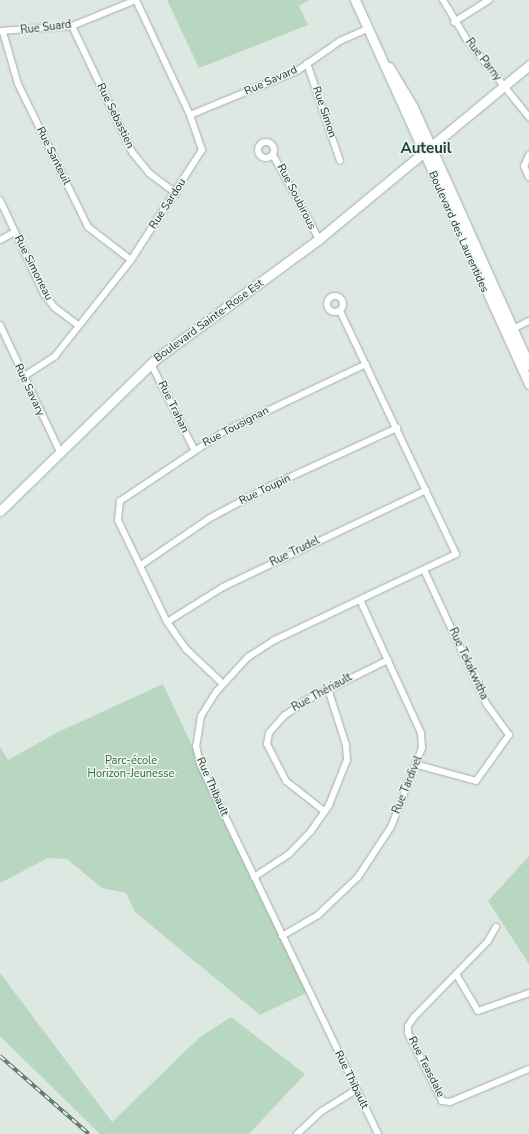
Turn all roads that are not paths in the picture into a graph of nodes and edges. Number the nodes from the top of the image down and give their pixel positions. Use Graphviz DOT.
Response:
graph roads {
  1 [pos="136,0"];
  2 [pos="355,0"];
  3 [pos="442,0"];
  4 [pos="489,0"];
  5 [pos="454,22"];
  6 [pos="72,26"];
  7 [pos="369,28"];
  8 [pos="2,31"];
  9 [pos="382,56"];
  10 [pos="307,63"];
  11 [pos="529,65"];
  12 [pos="504,86"];
  13 [pos="190,115"];
  14 [pos="529,117"];
  15 [pos="431,146"];
  16 [pos="273,155"];
  17 [pos="423,155"];
  18 [pos="529,155"];
  19 [pos="340,161"];
  20 [pos="529,177"];
  21 [pos="176,193"];
  22 [pos="0,200"];
  23 [pos="15,232"];
  24 [pos="319,239"];
  25 [pos="0,240"];
  26 [pos="131,260"];
  27 [pos="340,311"];
  28 [pos="529,321"];
  29 [pos="0,324"];
  30 [pos="79,326"];
  31 [pos="512,329"];
  32 [pos="503,334"];
  33 [pos="151,364"];
  34 [pos="366,364"];
  35 [pos="529,365"];
  36 [pos="23,377"];
  37 [pos="529,384"];
  38 [pos="397,428"];
  39 [pos="195,451"];
  40 [pos="61,454"];
  41 [pos="426,490"];
  42 [pos="0,511"];
  43 [pos="141,565"];
  44 [pos="424,570"];
  45 [pos="360,600"];
  46 [pos="168,622"];
  47 [pos="388,660"];
  48 [pos="223,684"];
  49 [pos="328,688"];
  50 [pos="418,766"];
  51 [pos="324,811"];
  52 [pos="254,876"];
  53 [pos="496,927"];
  54 [pos="282,936"];
  55 [pos="456,974"];
  56 [pos="529,993"];
  57 [pos="529,1069"];
  58 [pos="355,1090"];
  59 [pos="297,1134"];
  60 [pos="378,1134"];
  1 -- 6 [label="street, Rue Suard"];
  1 -- 13 [label="street, Rue Sardou"];
  2 -- 7 [label="main road, Boulevard des Laurentides"];
  3 -- 5 [label="street, Rue Parny"];
  4 -- 5 [label="street"];
  5 -- 12 [label="street, Rue Parny"];
  6 -- 8 [label="street, Rue Suard"];
  6 -- 21 [label="street, Rue Sebastien"];
  7 -- 9 [label="main road, Boulevard des Laurentides"];
  7 -- 10 [label="street, Rue Savard"];
  8 -- 26 [label="street, Rue Santeuil"];
  9 -- 15 [label="main road, Boulevard des Laurentides"];
  9 -- 17 [label="main road, Boulevard des Laurentides"];
  10 -- 13 [label="street, Rue Savard"];
  10 -- 19 [label="street, Rue Simon"];
  11 -- 12 [label="main road, Boulevard Sainte-Rose Est"];
  12 -- 14 [label="street, Rue Parny"];
  12 -- 15 [label="main road, Boulevard Sainte-Rose Est"];
  13 -- 21 [label="street, Rue Sardou"];
  15 -- 17 [label="main road, Boulevard Sainte-Rose Est"];
  15 -- 31 [label="main road, Boulevard des Laurentides"];
  16 -- 24 [label="street, Rue Soubirous"];
  17 -- 24 [label="main road, Boulevard Sainte-Rose Est"];
  17 -- 32 [label="main road, Boulevard des Laurentides"];
  18 -- 20 [label="street"];
  21 -- 26 [label="street, Rue Sardou"];
  22 -- 23 [label="street, Rue Simoneau"];
  23 -- 25 [label="street"];
  23 -- 30 [label="street, Rue Simoneau"];
  24 -- 33 [label="main road, Boulevard Sainte-Rose Est"];
  26 -- 30 [label="street, Rue Sardou"];
  27 -- 34 [label="street"];
  28 -- 31 [label="street"];
  29 -- 36 [label="street, Rue Savary"];
  30 -- 36 [label="street, Rue Sardou"];
  31 -- 32 [label="street"];
  31 -- 35 [label="main road, Boulevard des Laurentides"];
  32 -- 37 [label="main road, Boulevard des Laurentides"];
  33 -- 39 [label="street, Rue Trahan"];
  33 -- 40 [label="main road, Boulevard Sainte-Rose Est"];
  34 -- 38 [label="street"];
  34 -- 39 [label="street, Rue Tousignan"];
  36 -- 40 [label="street, Rue Savary"];
  38 -- 41 [label="street"];
  38 -- 43 [label="street, Rue Toupin"];
  39 -- 43 [label="street, Rue Tousignan"];
  40 -- 42 [label="main road, Boulevard Sainte-Rose Est"];
  41 -- 44 [label="street, Rue Thibault"];
  41 -- 46 [label="street, Rue Trudel"];
  43 -- 46 [label="street, Rue Tousignan"];
  44 -- 45 [label="street, Rue Thibault"];
  44 -- 50 [label="street, Rue Tekakwitha"];
  45 -- 47 [label="street, Rue Tardivel"];
  45 -- 48 [label="street, Rue Thibault"];
  46 -- 48 [label="street, Rue Tousignan"];
  47 -- 49 [label="street, Rue Thériault"];
  47 -- 50 [label="street, Rue Tardivel"];
  48 -- 52 [label="street, Rue Thibault"];
  49 -- 51 [label="street"];
  49 -- 51 [label="street, Rue Thériault"];
  50 -- 54 [label="street, Rue Tardivel"];
  51 -- 52 [label="street"];
  52 -- 54 [label="street, Rue Thibault"];
  53 -- 55 [label="street, Rue Teasdale"];
  54 -- 58 [label="street, Rue Thibault"];
  55 -- 56 [label="street"];
  55 -- 57 [label="street, Rue Teasdale"];
  58 -- 59 [label="street"];
  58 -- 60 [label="street, Rue Thibault"];
}
